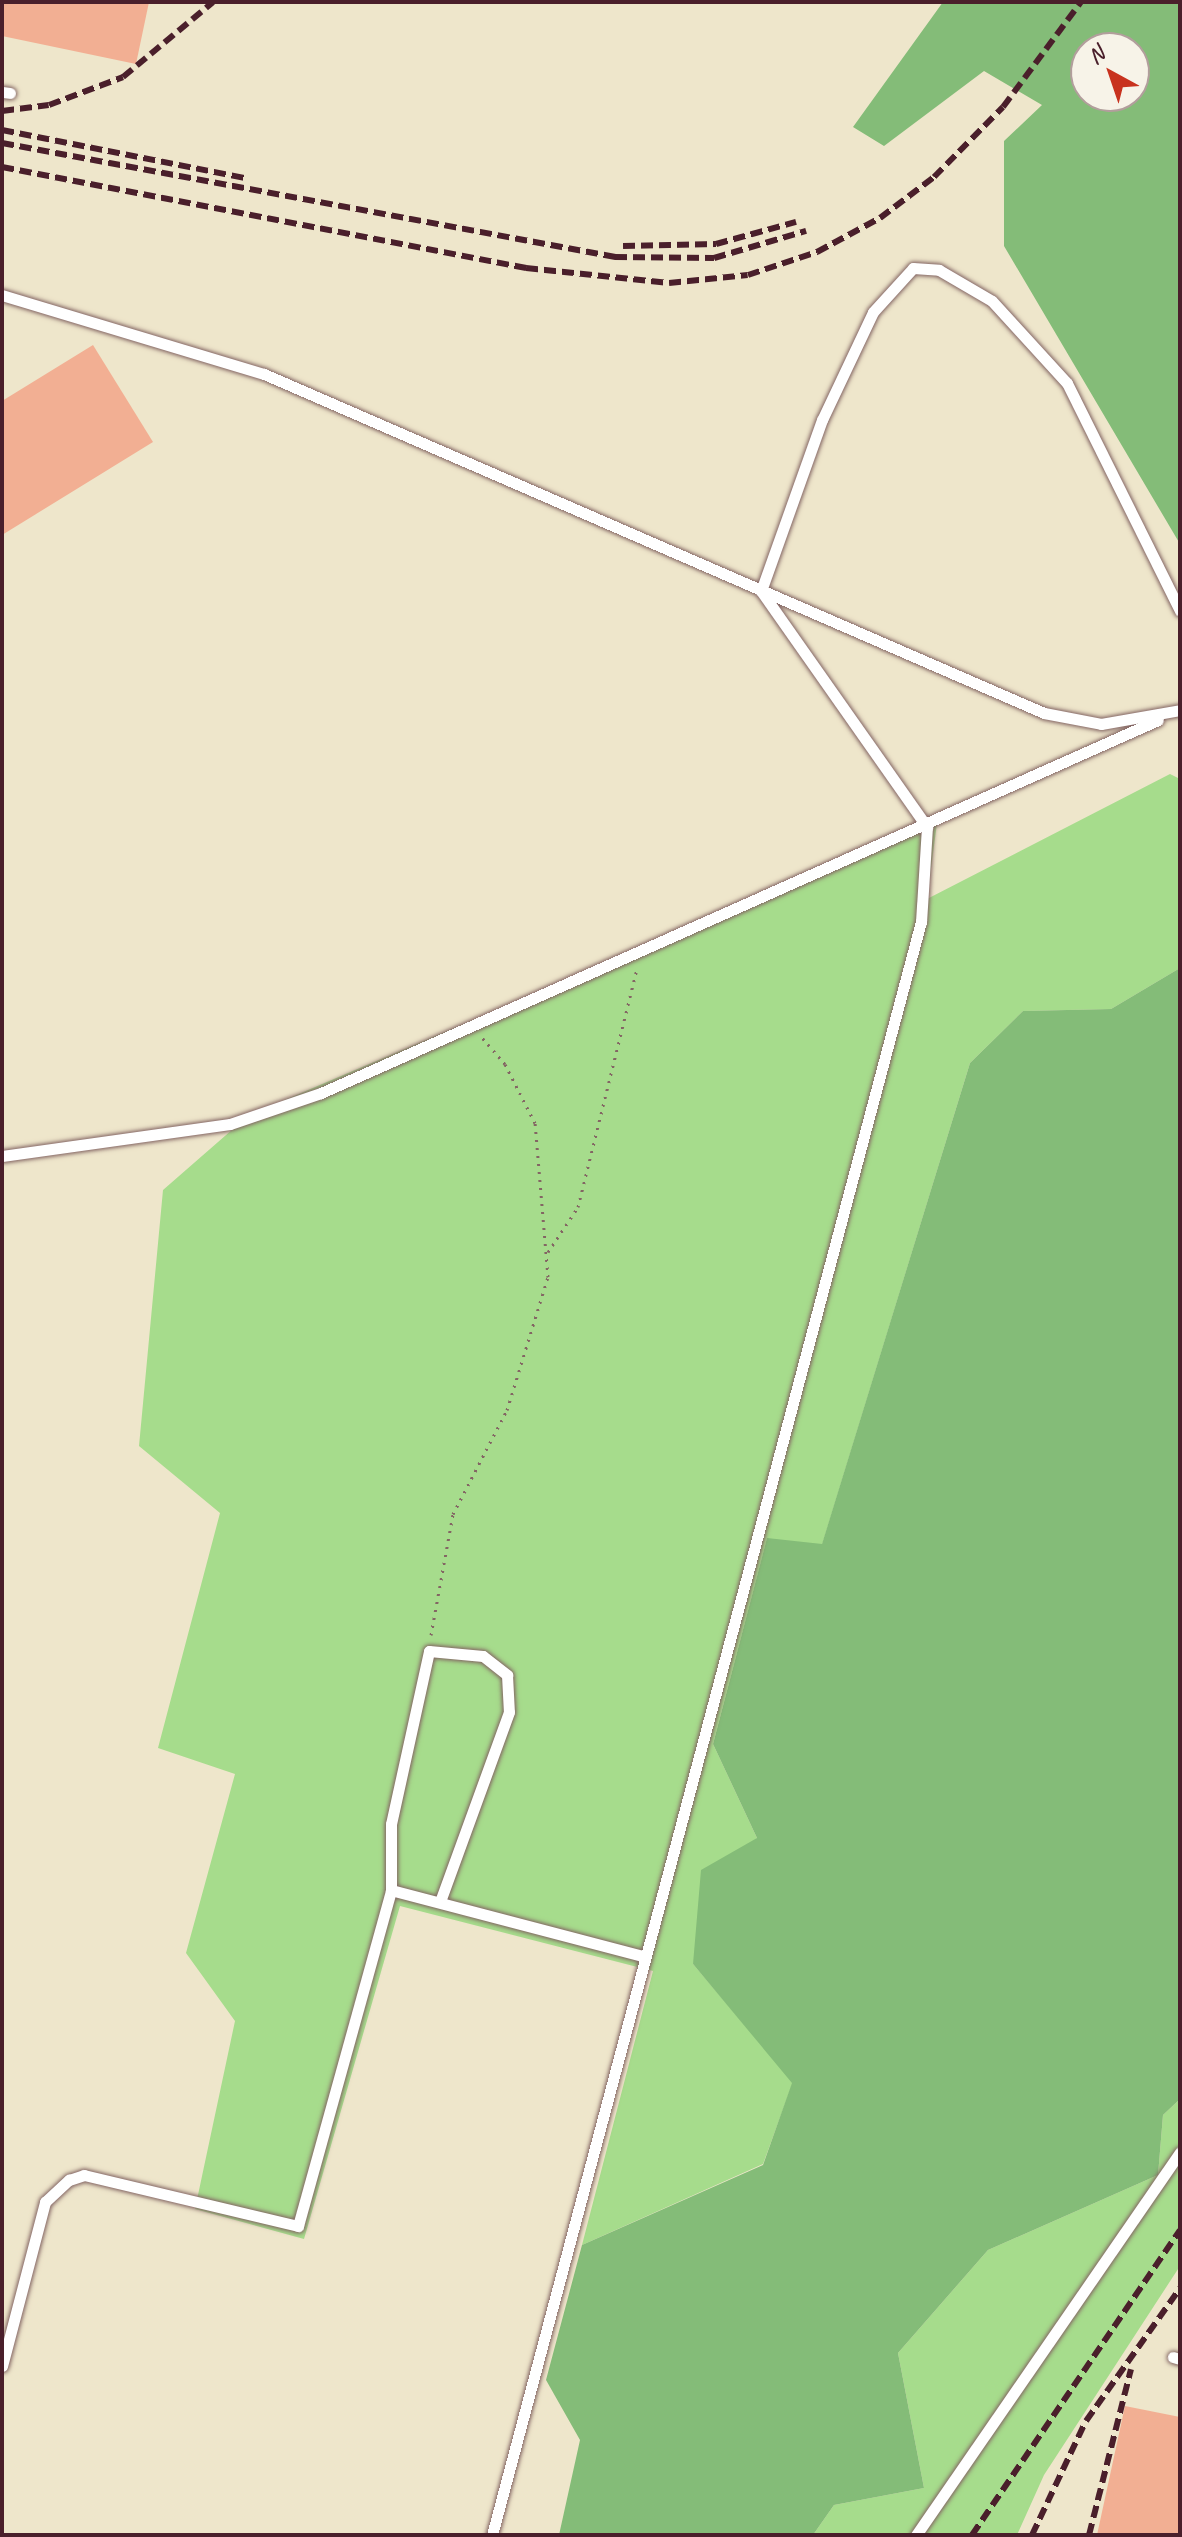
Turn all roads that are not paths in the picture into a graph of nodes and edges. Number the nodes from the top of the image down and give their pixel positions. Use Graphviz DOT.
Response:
graph roads {
  1 [pos="2,295"];
  2 [pos="761,591"];
  3 [pos="1180,611"];
  4 [pos="1176,712"];
  5 [pos="927,827"];
  6 [pos="2,1156"];
  7 [pos="391,1890"];
  8 [pos="440,1902"];
  9 [pos="643,1956"];
  10 [pos="1180,2152"];
  11 [pos="2,2366"];
  12 [pos="492,2535"];
  13 [pos="916,2535"];
  1 -- 2 [label="lane"];
  2 -- 3 [label="lane"];
  2 -- 4 [label="lane"];
  2 -- 5 [label="lane"];
  4 -- 5 [label="lane"];
  5 -- 6 [label="lane"];
  5 -- 9 [label="lane"];
  7 -- 8 [label="lane"];
  7 -- 8 [label="lane"];
  7 -- 11 [label="lane"];
  8 -- 9 [label="lane"];
  9 -- 12 [label="lane"];
  10 -- 13 [label="lane"];
}
